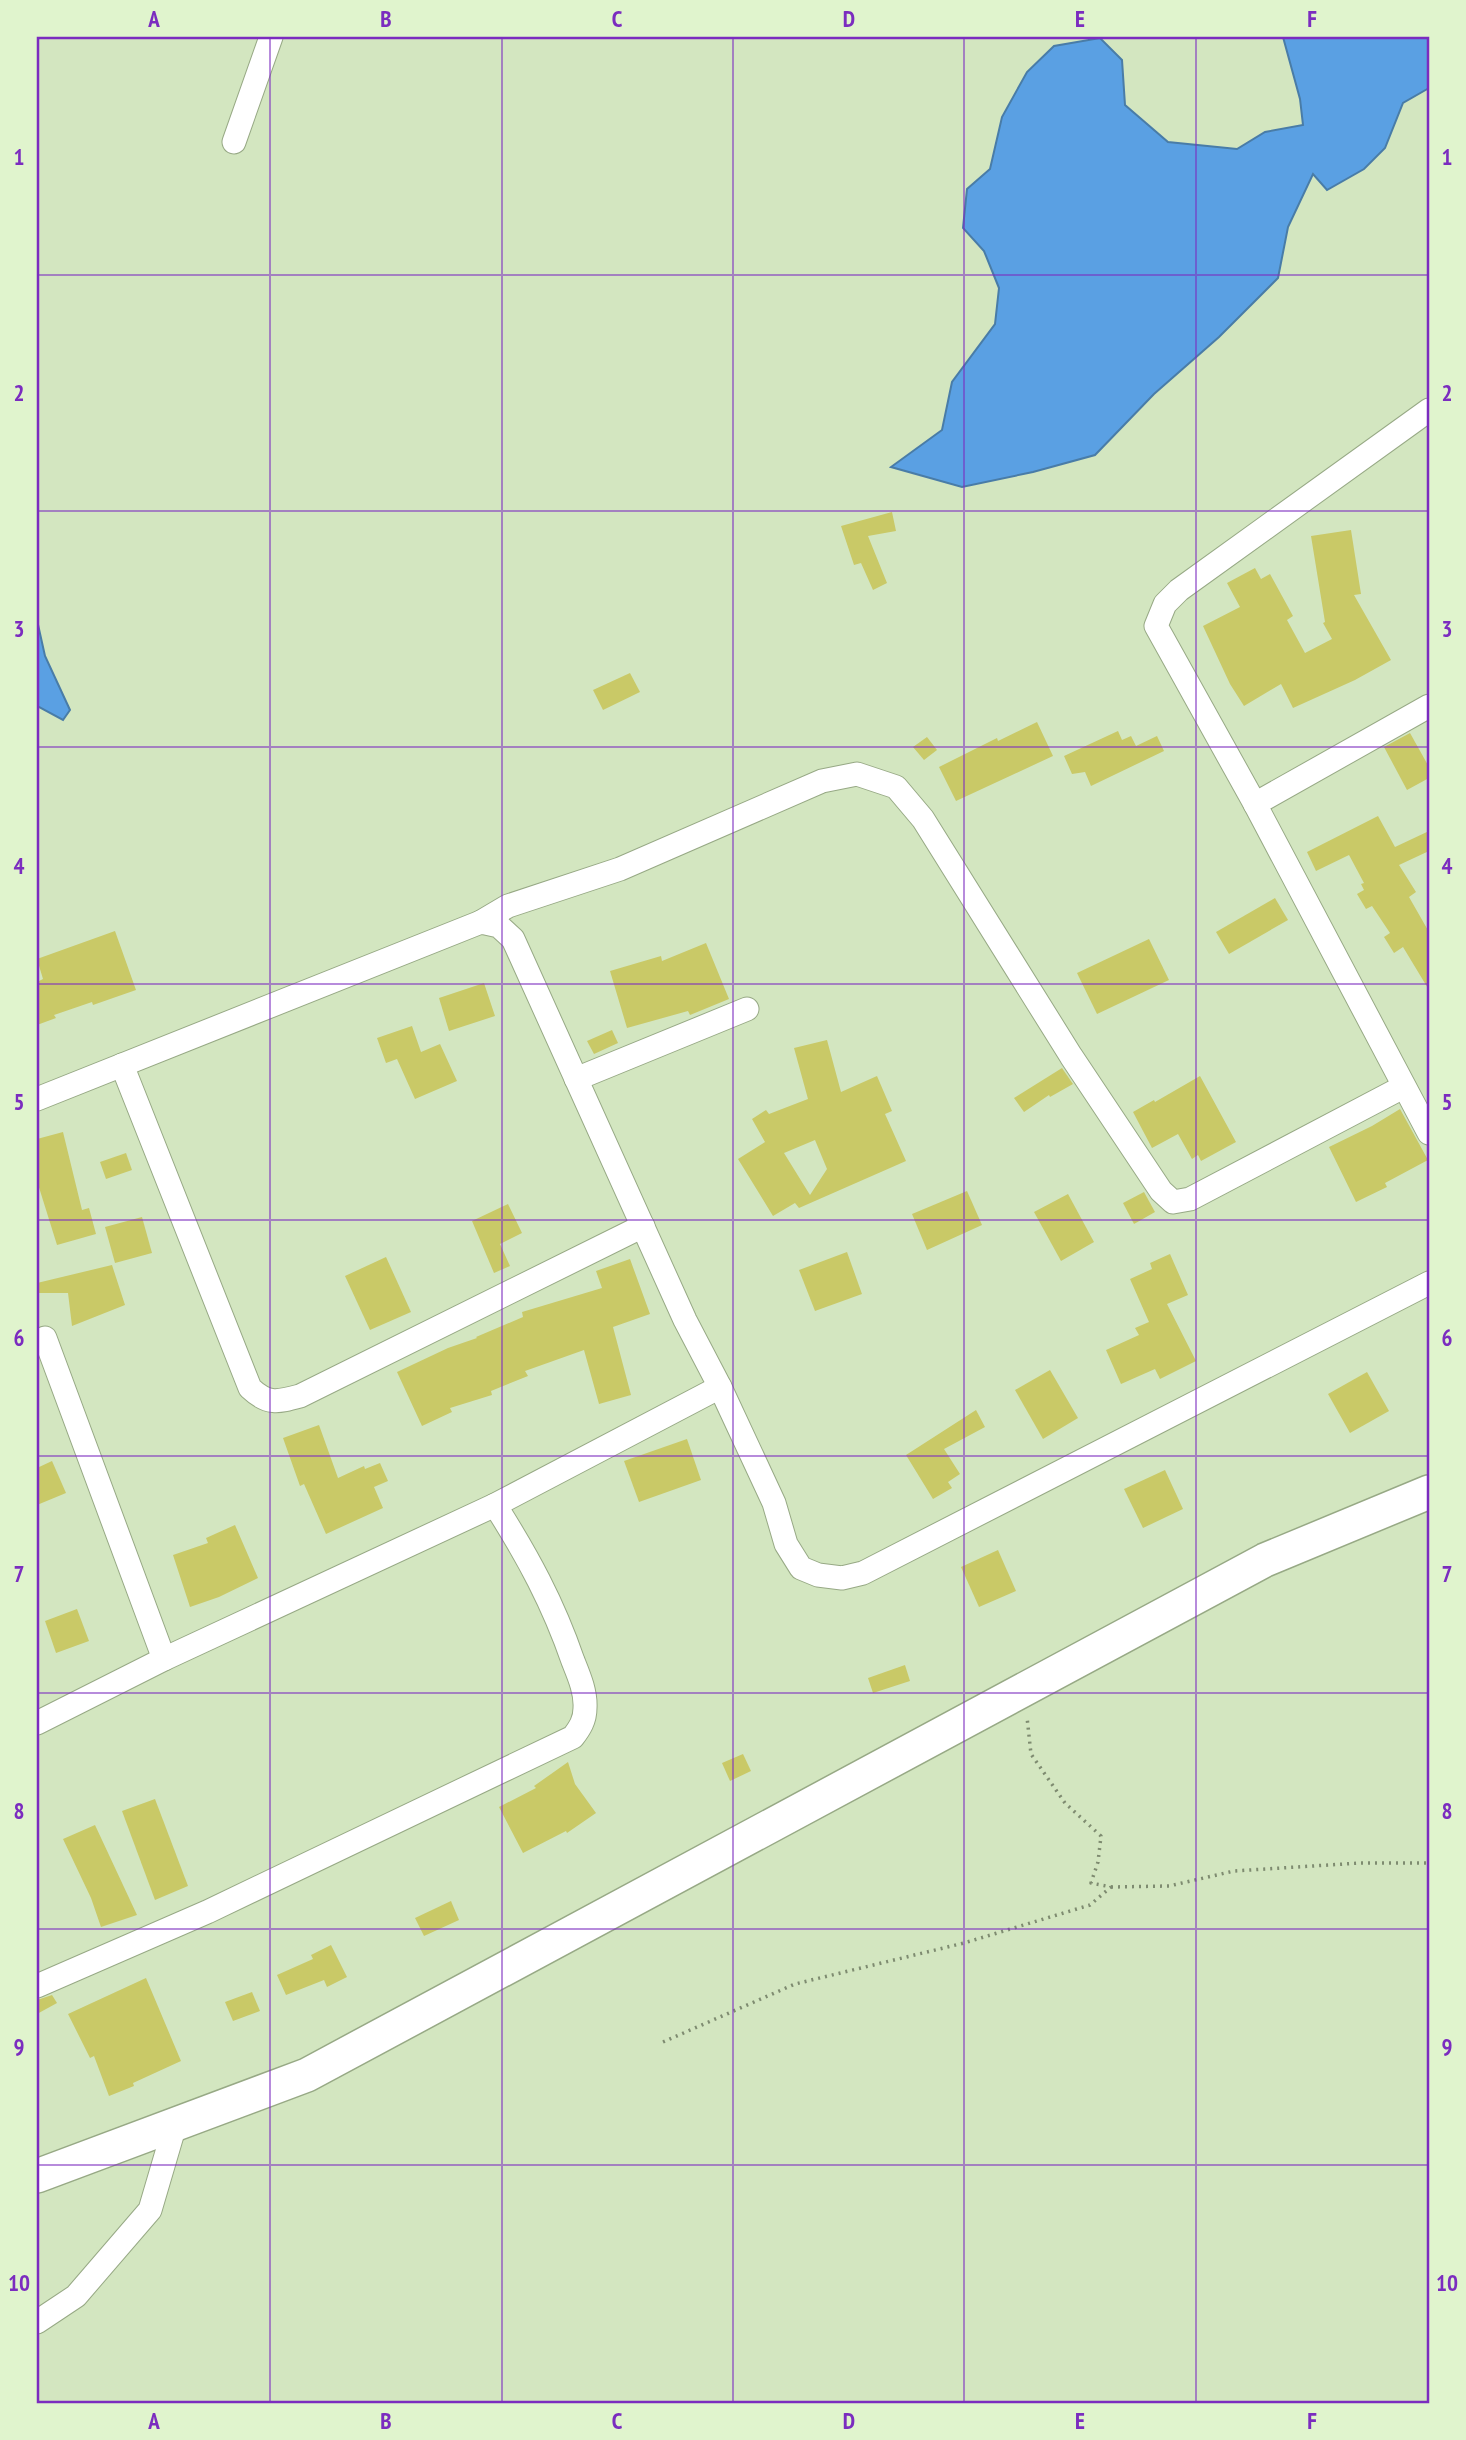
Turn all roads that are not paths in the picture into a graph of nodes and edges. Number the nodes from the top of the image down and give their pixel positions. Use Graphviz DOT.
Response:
graph roads {
  1 [pos="271,37"];
  2 [pos="234,142"];
  3 [pos="1429,410"];
  4 [pos="1429,706"];
  5 [pos="1255,804"];
  6 [pos="481,922"];
  7 [pos="747,1009"];
  8 [pos="122,1065"];
  9 [pos="576,1079"];
  10 [pos="1403,1087"];
  11 [pos="37,1098"];
  12 [pos="1429,1133"];
  13 [pos="643,1226"];
  14 [pos="1429,1283"];
  15 [pos="45,1338"];
  16 [pos="720,1387"];
  17 [pos="1429,1492"];
  18 [pos="495,1505"];
  19 [pos="164,1659"];
  20 [pos="37,1723"];
  21 [pos="37,1986"];
  22 [pos="175,2125"];
  23 [pos="37,2176"];
  24 [pos="37,2322"];
  1 -- 2 [label="street"];
  3 -- 5 [label="street"];
  4 -- 5 [label="street"];
  5 -- 10 [label="street"];
  6 -- 8 [label="street"];
  6 -- 9 [label="street"];
  6 -- 10 [label="street"];
  7 -- 9 [label="street"];
  8 -- 11 [label="street"];
  8 -- 13 [label="street"];
  9 -- 13 [label="street"];
  10 -- 12 [label="street"];
  13 -- 16 [label="street"];
  14 -- 16 [label="street"];
  15 -- 19 [label="street"];
  16 -- 18 [label="street"];
  17 -- 22 [label="main road"];
  18 -- 19 [label="street"];
  18 -- 21 [label="street"];
  19 -- 20 [label="street"];
  22 -- 23 [label="main road"];
  22 -- 24 [label="street"];
}
